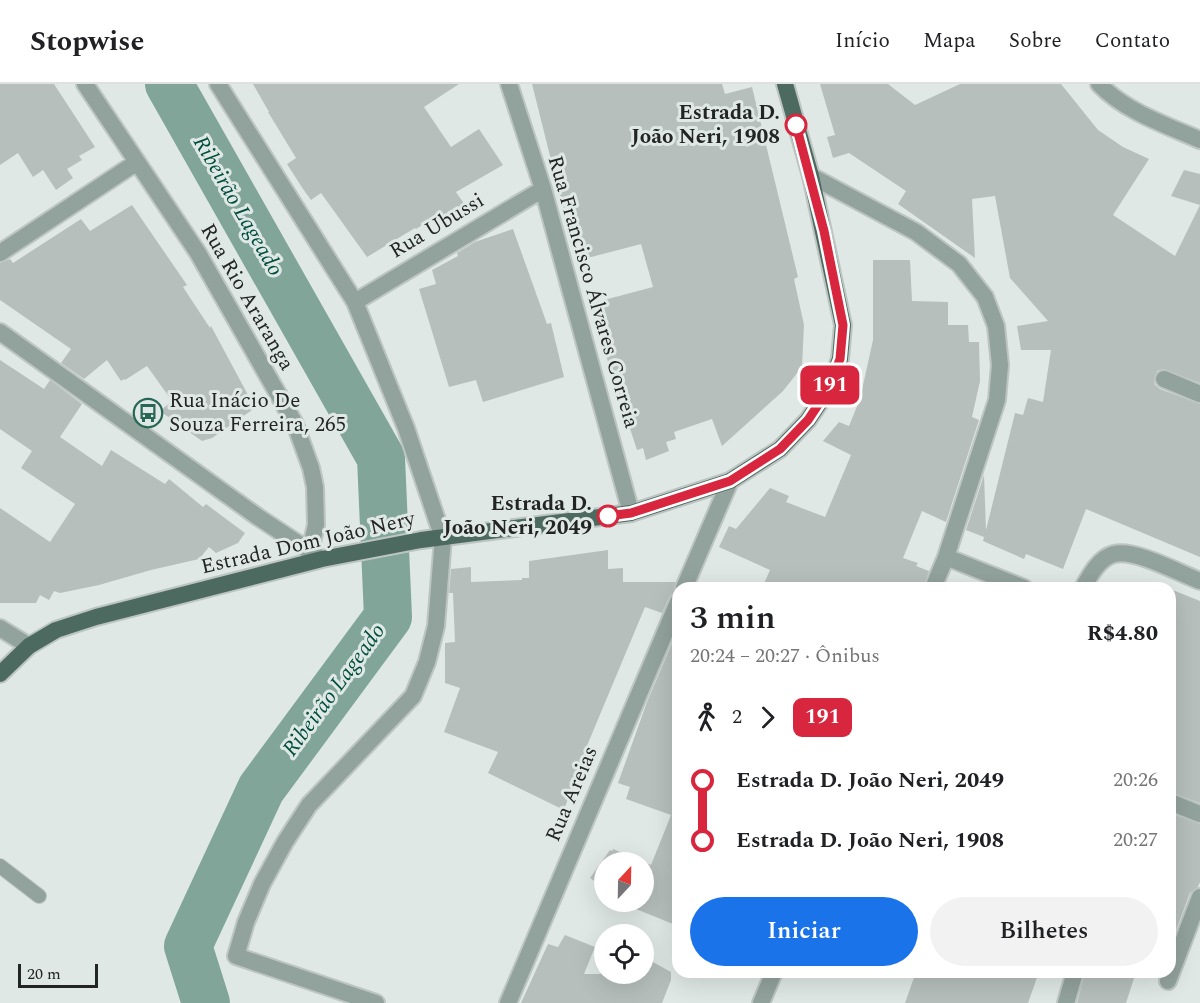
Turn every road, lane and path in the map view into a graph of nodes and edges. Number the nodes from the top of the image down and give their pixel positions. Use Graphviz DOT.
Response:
graph roads {
  1 [pos="85,84"];
  2 [pos="218,84"];
  3 [pos="509,84"];
  4 [pos="785,84"];
  5 [pos="1105,86"];
  6 [pos="1200,140"];
  7 [pos="137,162"];
  8 [pos="811,176"];
  9 [pos="543,189"];
  10 [pos="0,253"];
  11 [pos="355,302"];
  12 [pos="0,332"];
  13 [pos="1164,379"];
  14 [pos="1200,394"];
  15 [pos="730,481"];
  16 [pos="631,513"];
  17 [pos="442,538"];
  18 [pos="324,556"];
  19 [pos="946,557"];
  20 [pos="1200,581"];
  21 [pos="687,582"];
  22 [pos="936,582"];
  23 [pos="1009,582"];
  24 [pos="1086,582"];
  25 [pos="672,616"];
  26 [pos="0,628"];
  27 [pos="29,646"];
  28 [pos="0,674"];
  29 [pos="1176,804"];
  30 [pos="1200,814"];
  31 [pos="0,866"];
  32 [pos="39,896"];
  33 [pos="1200,897"];
  34 [pos="1176,960"];
  35 [pos="771,978"];
  36 [pos="1073,978"];
  37 [pos="1169,978"];
  38 [pos="1168,981"];
  39 [pos="376,1003"];
  40 [pos="508,1003"];
  41 [pos="761,1003"];
  42 [pos="1066,1003"];
  1 -- 7 [label="street, Rua Rio Araranga"];
  2 -- 11 [label="street"];
  3 -- 9 [label="street, Rua Francisco Álvares Correia"];
  4 -- 8 [label="main road, Estrada Dom João Nery"];
  5 -- 6 [label="street"];
  7 -- 10 [label="street"];
  7 -- 18 [label="street, Rua Rio Araranga"];
  8 -- 15 [label="main road, Estrada Dom João Nery"];
  8 -- 19 [label="street"];
  9 -- 11 [label="street, Rua Ubussi"];
  9 -- 16 [label="street, Rua Francisco Álvares Correia"];
  11 -- 17 [label="street"];
  12 -- 18 [label="street"];
  13 -- 14 [label="street"];
  15 -- 16 [label="main road, Estrada Dom João Nery"];
  15 -- 21 [label="street"];
  16 -- 17 [label="main road, Estrada Dom João Nery"];
  17 -- 18 [label="main road, Estrada Dom João Nery"];
  17 -- 39 [label="street"];
  18 -- 27 [label="main road, Estrada Dom João Nery"];
  19 -- 22 [label="street"];
  19 -- 23 [label="street"];
  20 -- 24 [label="street"];
  25 -- 40 [label="street, Rua Areias"];
  26 -- 27 [label="street"];
  27 -- 28 [label="main road, Estrada Dom João Nery"];
  29 -- 30 [label="street"];
  31 -- 32 [label="lane"];
  33 -- 34 [label="street"];
  35 -- 41 [label="street"];
  36 -- 42 [label="street"];
  37 -- 38 [label="street"];
}
